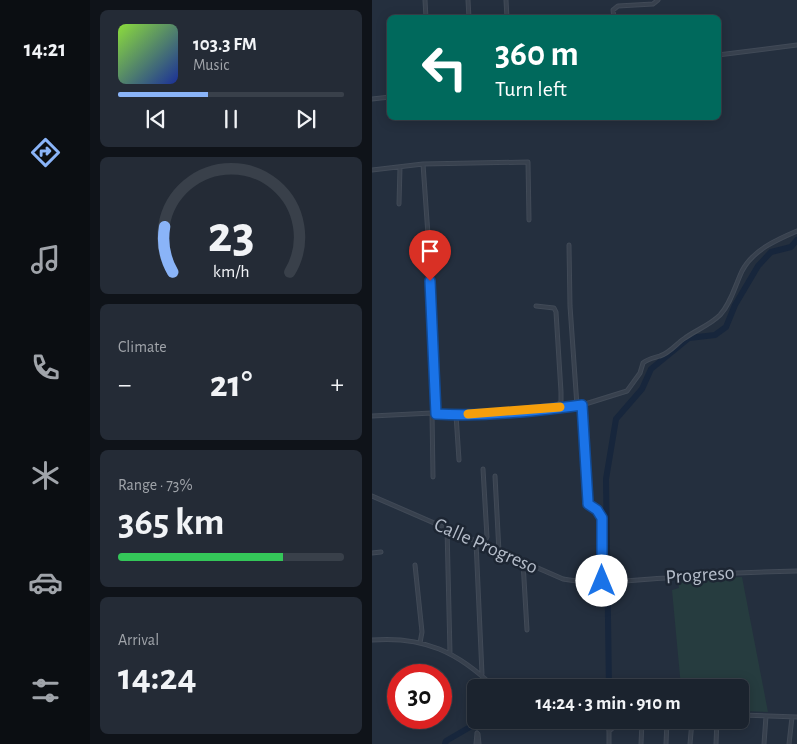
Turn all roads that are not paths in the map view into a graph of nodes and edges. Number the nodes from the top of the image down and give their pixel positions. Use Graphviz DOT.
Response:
graph roads {
  1 [pos="425,0"];
  2 [pos="468,0"];
  3 [pos="506,0"];
  4 [pos="658,0"];
  5 [pos="426,15"];
  6 [pos="469,15"];
  7 [pos="507,15"];
  8 [pos="614,15"];
  9 [pos="796,45"];
  10 [pos="721,55"];
  11 [pos="387,97"];
  12 [pos="372,99"];
  13 [pos="423,164"];
  14 [pos="400,167"];
  15 [pos="372,170"];
  16 [pos="399,204"];
  17 [pos="529,220"];
  18 [pos="796,231"];
  19 [pos="428,235"];
  20 [pos="428,244"];
  21 [pos="569,245"];
  22 [pos="536,306"];
  23 [pos="582,405"];
  24 [pos="577,406"];
  25 [pos="556,408"];
  26 [pos="434,413"];
  27 [pos="456,415"];
  28 [pos="372,416"];
  29 [pos="459,460"];
  30 [pos="483,469"];
  31 [pos="495,476"];
  32 [pos="433,477"];
  33 [pos="372,496"];
  34 [pos="447,528"];
  35 [pos="476,542"];
  36 [pos="483,545"];
  37 [pos="381,552"];
  38 [pos="499,552"];
  39 [pos="372,553"];
  40 [pos="523,562"];
  41 [pos="415,565"];
  42 [pos="796,571"];
  43 [pos="603,581"];
  44 [pos="527,630"];
  45 [pos="372,640"];
  46 [pos="420,643"];
  47 [pos="450,653"];
  48 [pos="482,675"];
  49 [pos="486,679"];
  50 [pos="749,715"];
  51 [pos="766,716"];
  52 [pos="792,716"];
  53 [pos="796,717"];
  54 [pos="612,729"];
  55 [pos="642,729"];
  56 [pos="667,729"];
  57 [pos="691,729"];
  58 [pos="717,729"];
  59 [pos="610,731"];
  60 [pos="609,744"];
  61 [pos="641,744"];
  62 [pos="666,744"];
  63 [pos="690,744"];
  64 [pos="716,744"];
  65 [pos="764,744"];
  66 [pos="789,744"];
  1 -- 5 [label="street"];
  2 -- 6 [label="street"];
  3 -- 7 [label="street"];
  4 -- 8 [label="street"];
  9 -- 10 [label="street"];
  11 -- 12 [label="street"];
  13 -- 14 [label="street"];
  13 -- 17 [label="street"];
  13 -- 19 [label="street"];
  14 -- 15 [label="street"];
  14 -- 16 [label="street"];
  18 -- 23 [label="street"];
  20 -- 26 [label="street"];
  21 -- 24 [label="street"];
  22 -- 25 [label="street"];
  23 -- 24 [label="street"];
  23 -- 43 [label="street"];
  24 -- 25 [label="street"];
  25 -- 27 [label="street"];
  26 -- 27 [label="street"];
  26 -- 28 [label="street"];
  26 -- 32 [label="street"];
  27 -- 29 [label="street"];
  30 -- 36 [label="street"];
  31 -- 38 [label="street"];
  33 -- 34 [label="street, Calle Progreso"];
  34 -- 35 [label="street, Calle Progreso"];
  34 -- 47 [label="street"];
  35 -- 36 [label="street, Calle Progreso"];
  35 -- 48 [label="street"];
  36 -- 38 [label="street, Calle Progreso"];
  37 -- 39 [label="street"];
  38 -- 40 [label="street, Calle Progreso"];
  40 -- 43 [label="street, Calle Progreso"];
  40 -- 44 [label="street"];
  41 -- 46 [label="street"];
  42 -- 43 [label="street, Progreso"];
  45 -- 46 [label="street"];
  46 -- 47 [label="street"];
  47 -- 48 [label="street"];
  48 -- 49 [label="street"];
  50 -- 51 [label="street"];
  51 -- 52 [label="street"];
  51 -- 65 [label="street"];
  52 -- 53 [label="street"];
  52 -- 66 [label="street"];
  54 -- 59 [label="street"];
  55 -- 61 [label="street"];
  56 -- 62 [label="street"];
  57 -- 63 [label="street"];
  58 -- 64 [label="street"];
  59 -- 60 [label="street"];
}
